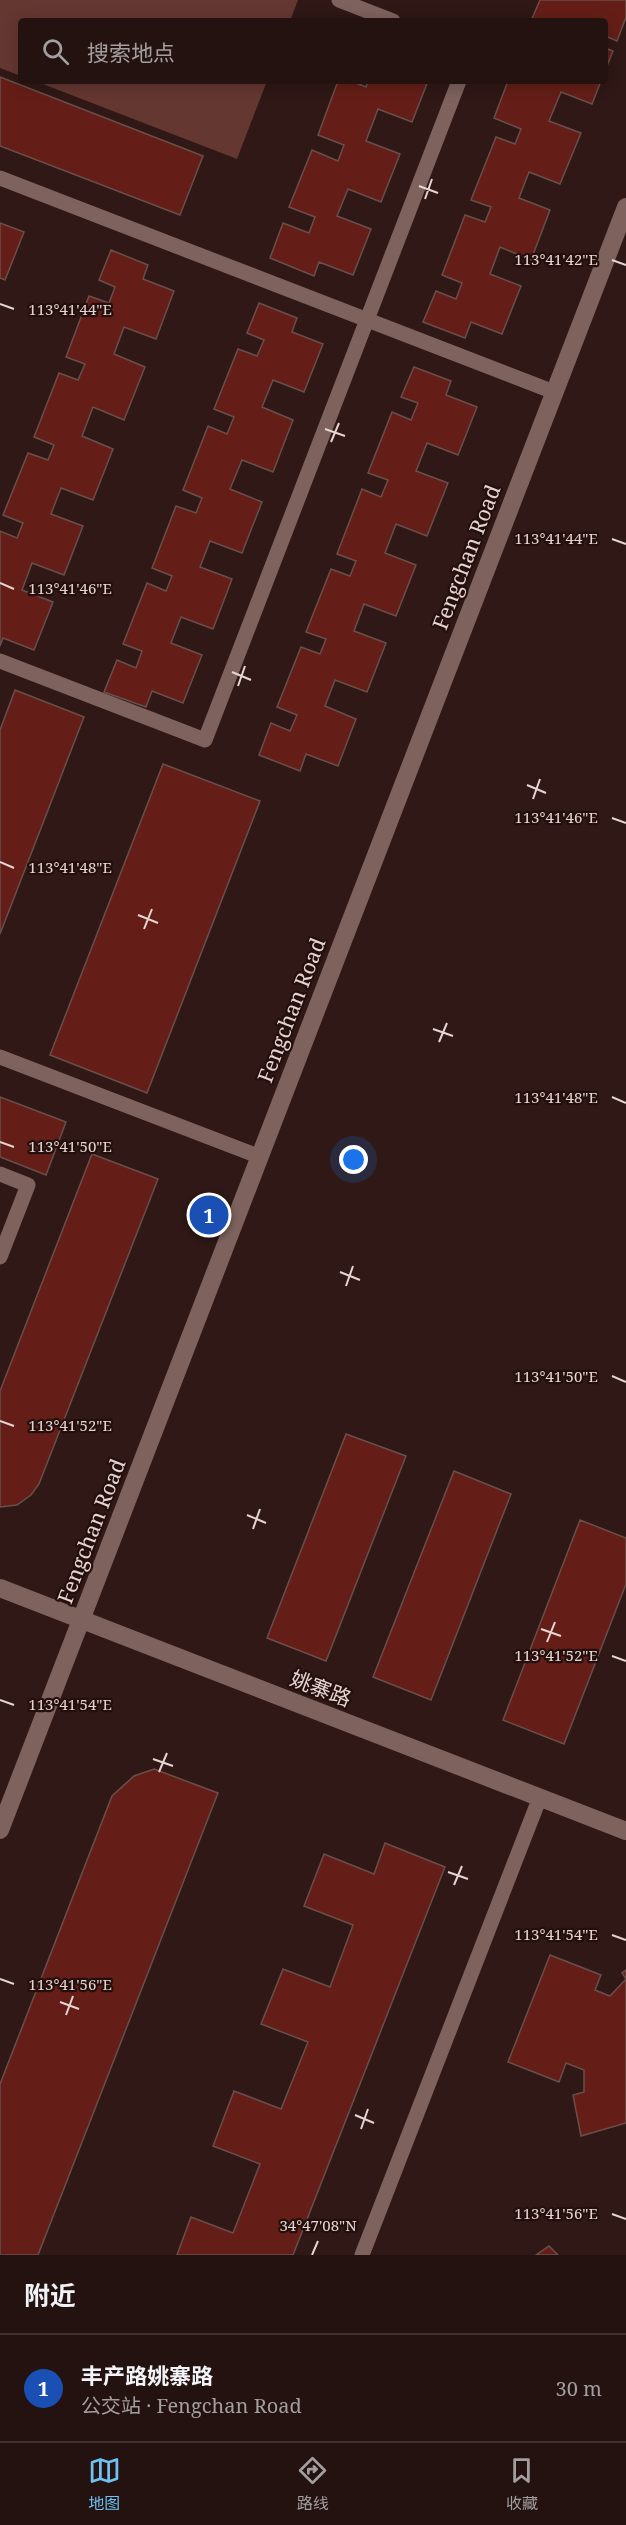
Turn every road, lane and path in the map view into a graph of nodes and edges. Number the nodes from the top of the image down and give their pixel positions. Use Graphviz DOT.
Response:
graph roads {
  1 [pos="339,0"];
  2 [pos="385,18"];
  3 [pos="458,84"];
  4 [pos="0,178"];
  5 [pos="626,207"];
  6 [pos="367,320"];
  7 [pos="554,392"];
  8 [pos="0,661"];
  9 [pos="0,1057"];
  10 [pos="258,1156"];
  11 [pos="0,1174"];
  12 [pos="0,1257"];
  13 [pos="0,1588"];
  14 [pos="82,1620"];
  15 [pos="540,1797"];
  16 [pos="0,1830"];
  17 [pos="626,1831"];
  18 [pos="362,2255"];
  1 -- 2 [label="lane"];
  3 -- 6 [label="lane"];
  4 -- 6 [label="lane"];
  5 -- 7 [label="street, Fengchan Road"];
  6 -- 7 [label="lane"];
  6 -- 8 [label="lane"];
  7 -- 10 [label="street, Fengchan Road"];
  9 -- 10 [label="lane"];
  10 -- 14 [label="street, Fengchan Road"];
  11 -- 12 [label="lane"];
  13 -- 14 [label="street, 姚寨路"];
  14 -- 15 [label="street, 姚寨路"];
  14 -- 16 [label="street, Fengchan Road"];
  15 -- 17 [label="street, 姚寨路"];
  15 -- 18 [label="lane"];
}
